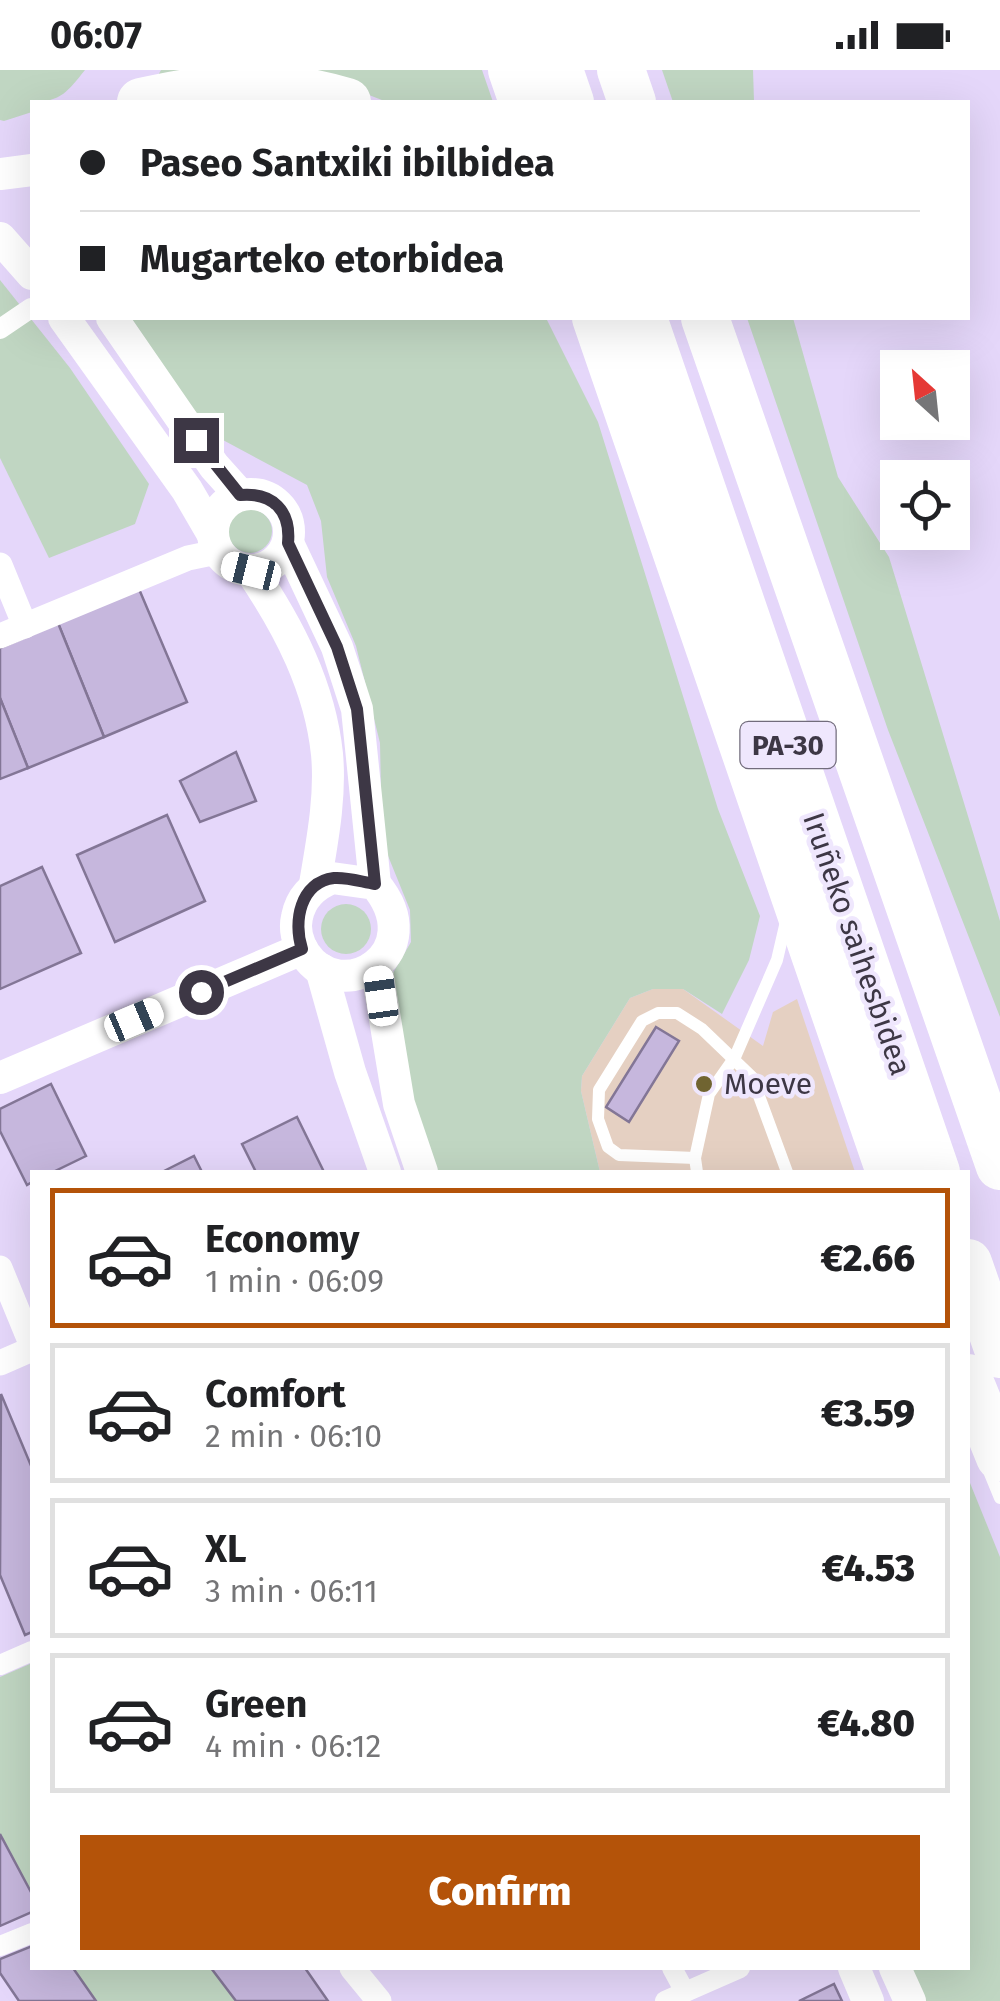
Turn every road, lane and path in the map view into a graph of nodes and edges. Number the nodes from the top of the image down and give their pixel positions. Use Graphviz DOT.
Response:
graph roads {
  1 [pos="139,70"];
  2 [pos="512,70"];
  3 [pos="559,70"];
  4 [pos="622,70"];
  5 [pos="129,100"];
  6 [pos="150,100"];
  7 [pos="340,100"];
  8 [pos="522,100"];
  9 [pos="569,100"];
  10 [pos="631,100"];
  11 [pos="30,170"];
  12 [pos="0,174"];
  13 [pos="0,238"];
  14 [pos="30,272"];
  15 [pos="30,308"];
  16 [pos="65,320"];
  17 [pos="113,320"];
  18 [pos="575,320"];
  19 [pos="597,320"];
  20 [pos="644,320"];
  21 [pos="706,320"];
  22 [pos="0,329"];
  23 [pos="646,463"];
  24 [pos="240,495"];
  25 [pos="215,542"];
  26 [pos="288,543"];
  27 [pos="0,565"];
  28 [pos="251,571"];
  29 [pos="25,626"];
  30 [pos="0,636"];
  31 [pos="315,884"];
  32 [pos="375,884"];
  33 [pos="792,890"];
  34 [pos="311,959"];
  35 [pos="376,965"];
  36 [pos="735,1057"];
  37 [pos="0,1078"];
  38 [pos="619,1155"];
  39 [pos="696,1165"];
  40 [pos="1000,1166"];
  41 [pos="385,1170"];
  42 [pos="421,1170"];
  43 [pos="614,1170"];
  44 [pos="787,1170"];
  45 [pos="889,1170"];
  46 [pos="935,1170"];
  47 [pos="0,1268"];
  48 [pos="970,1268"];
  49 [pos="30,1343"];
  50 [pos="30,1349"];
  51 [pos="1000,1354"];
  52 [pos="0,1363"];
  53 [pos="970,1385"];
  54 [pos="990,1454"];
  55 [pos="1000,1498"];
  56 [pos="30,1653"];
  57 [pos="0,1665"];
  58 [pos="30,1933"];
  59 [pos="0,1946"];
  60 [pos="354,1970"];
  61 [pos="672,1970"];
  62 [pos="736,1970"];
  63 [pos="855,1970"];
  64 [pos="895,1970"];
  65 [pos="675,1997"];
  66 [pos="379,2001"];
  67 [pos="868,2001"];
  68 [pos="910,2001"];
  1 -- 5 [label="street"];
  2 -- 8 [label="highway"];
  3 -- 9 [label="highway"];
  4 -- 10 [label="highway"];
  6 -- 7 [label="highway"];
  11 -- 12 [label="street"];
  13 -- 14 [label="street"];
  15 -- 22 [label="street"];
  16 -- 25 [label="street"];
  17 -- 24 [label="street"];
  18 -- 23 [label="highway"];
  19 -- 23 [label="highway"];
  20 -- 46 [label="highway, Iruñeko saihesbidea / PA-30"];
  21 -- 40 [label="highway, Iruñeko saihesbidea / PA-30"];
  23 -- 33 [label="highway"];
  24 -- 25 [label="street"];
  24 -- 26 [label="street"];
  25 -- 28 [label="street"];
  25 -- 29 [label="street"];
  26 -- 28 [label="street"];
  26 -- 32 [label="street"];
  27 -- 29 [label="street"];
  28 -- 31 [label="street"];
  29 -- 30 [label="street"];
  31 -- 32 [label="street"];
  31 -- 34 [label="street"];
  32 -- 35 [label="street"];
  33 -- 36 [label="lane"];
  33 -- 45 [label="highway"];
  34 -- 35 [label="street"];
  34 -- 37 [label="street"];
  34 -- 41 [label="street"];
  35 -- 42 [label="street"];
  36 -- 38 [label="lane"];
  36 -- 39 [label="lane"];
  36 -- 44 [label="lane"];
  38 -- 39 [label="lane"];
  38 -- 43 [label="lane"];
  47 -- 49 [label="street"];
  48 -- 51 [label="highway"];
  50 -- 52 [label="street"];
  53 -- 54 [label="highway"];
  54 -- 55 [label="lane"];
  56 -- 57 [label="street"];
  58 -- 59 [label="street"];
  60 -- 66 [label="street"];
  61 -- 65 [label="street"];
  62 -- 65 [label="street"];
  63 -- 67 [label="street"];
  64 -- 68 [label="street"];
}
